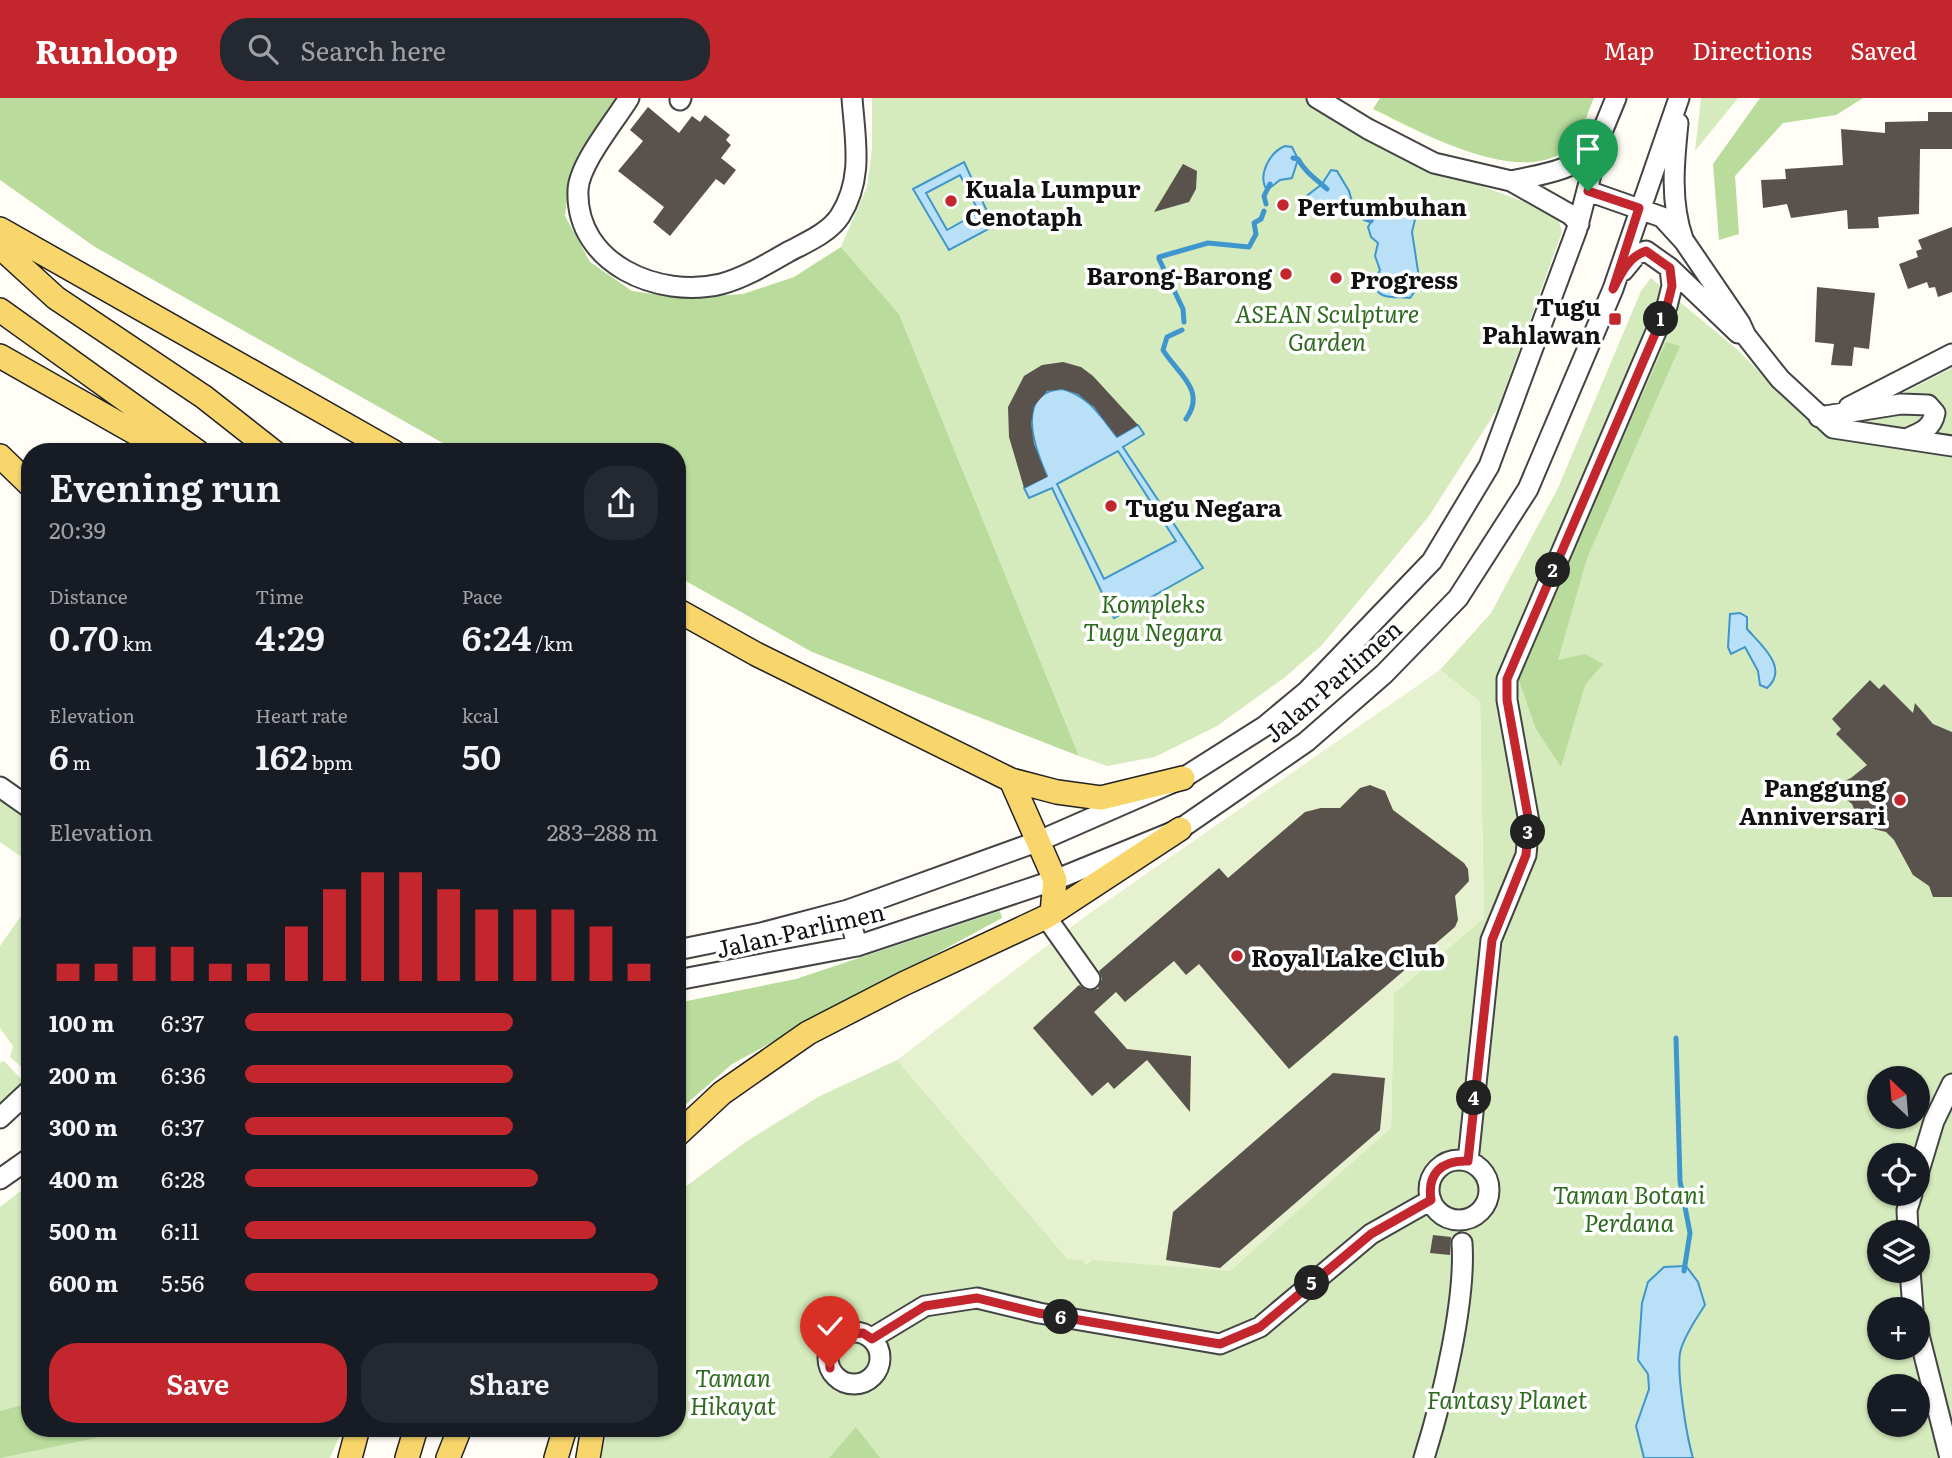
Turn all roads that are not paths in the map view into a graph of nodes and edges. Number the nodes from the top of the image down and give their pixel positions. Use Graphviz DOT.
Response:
graph roads {
  1 [pos="629,98"];
  2 [pos="1317,98"];
  3 [pos="1616,98"];
  4 [pos="1679,98"];
  5 [pos="853,99"];
  6 [pos="1602,132"];
  7 [pos="1511,181"];
  8 [pos="1588,191"];
  9 [pos="1639,208"];
  10 [pos="1579,224"];
  11 [pos="0,229"];
  12 [pos="1684,241"];
  13 [pos="0,247"];
  14 [pos="1670,268"];
  15 [pos="1613,289"];
  16 [pos="1705,301"];
  17 [pos="1667,306"];
  18 [pos="0,310"];
  19 [pos="1746,336"];
  20 [pos="1952,354"];
  21 [pos="0,356"];
  22 [pos="1827,415"];
  23 [pos="1906,439"];
  24 [pos="153,443"];
  25 [pos="185,443"];
  26 [pos="263,443"];
  27 [pos="378,443"];
  28 [pos="1952,446"];
  29 [pos="0,456"];
  30 [pos="21,476"];
  31 [pos="686,615"];
  32 [pos="686,626"];
  33 [pos="756,654"];
  34 [pos="1183,778"];
  35 [pos="1011,780"];
  36 [pos="0,787"];
  37 [pos="21,802"];
  38 [pos="1180,829"];
  39 [pos="1039,841"];
  40 [pos="1055,880"];
  41 [pos="848,910"];
  42 [pos="1049,915"];
  43 [pos="857,946"];
  44 [pos="686,948"];
  45 [pos="686,978"];
  46 [pos="1090,979"];
  47 [pos="1952,1084"];
  48 [pos="21,1098"];
  49 [pos="0,1118"];
  50 [pos="686,1127"];
  51 [pos="1927,1143"];
  52 [pos="1468,1161"];
  53 [pos="21,1164"];
  54 [pos="0,1179"];
  55 [pos="1431,1200"];
  56 [pos="1462,1244"];
  57 [pos="872,1339"];
  58 [pos="1925,1360"];
  59 [pos="355,1437"];
  60 [pos="413,1437"];
  61 [pos="456,1437"];
  62 [pos="558,1437"];
  63 [pos="562,1437"];
  64 [pos="592,1437"];
  65 [pos="349,1458"];
  66 [pos="407,1458"];
  67 [pos="448,1458"];
  68 [pos="555,1458"];
  69 [pos="588,1458"];
  70 [pos="1424,1458"];
  71 [pos="1950,1458"];
  1 -- 5 [label="street"];
  2 -- 7 [label="street"];
  3 -- 6 [label="street, Jalan Parlimen"];
  4 -- 9 [label="street, Jalan Parlimen"];
  4 -- 12 [label="street"];
  6 -- 7 [label="street"];
  6 -- 8 [label="street, Jalan Parlimen"];
  7 -- 10 [label="street"];
  8 -- 9 [label="street"];
  8 -- 10 [label="street, Jalan Parlimen"];
  9 -- 12 [label="street"];
  9 -- 15 [label="street, Jalan Parlimen"];
  10 -- 34 [label="street, Jalan Parlimen"];
  11 -- 27 [label="main road"];
  12 -- 19 [label="street"];
  13 -- 26 [label="main road"];
  14 -- 15 [label="street"];
  14 -- 16 [label="street"];
  14 -- 17 [label="street"];
  15 -- 38 [label="street, Jalan Parlimen"];
  16 -- 17 [label="street"];
  16 -- 19 [label="street"];
  17 -- 52 [label="street"];
  18 -- 25 [label="main road"];
  19 -- 22 [label="street"];
  20 -- 22 [label="street"];
  21 -- 24 [label="main road"];
  22 -- 23 [label="street"];
  22 -- 23 [label="street"];
  23 -- 28 [label="street"];
  29 -- 30 [label="main road"];
  31 -- 33 [label="main road"];
  32 -- 33 [label="main road"];
  33 -- 35 [label="main road"];
  34 -- 35 [label="main road"];
  34 -- 39 [label="street, Jalan Parlimen"];
  35 -- 39 [label="main road"];
  36 -- 37 [label="street"];
  38 -- 40 [label="street, Jalan Parlimen"];
  38 -- 42 [label="main road"];
  39 -- 40 [label="main road"];
  39 -- 41 [label="street, Jalan Parlimen"];
  40 -- 42 [label="main road"];
  40 -- 43 [label="street, Jalan Parlimen"];
  41 -- 43 [label="street"];
  41 -- 44 [label="street, Jalan Parlimen"];
  42 -- 46 [label="street"];
  42 -- 50 [label="main road"];
  43 -- 45 [label="street, Jalan Parlimen"];
  47 -- 51 [label="street"];
  48 -- 49 [label="street"];
  52 -- 55 [label="street"];
  52 -- 55 [label="street"];
  53 -- 54 [label="street"];
  55 -- 57 [label="street"];
  56 -- 70 [label="street"];
  58 -- 71 [label="street"];
  59 -- 65 [label="main road"];
  60 -- 66 [label="main road"];
  61 -- 67 [label="main road"];
  62 -- 68 [label="main road"];
  63 -- 68 [label="main road"];
  64 -- 69 [label="main road"];
}
